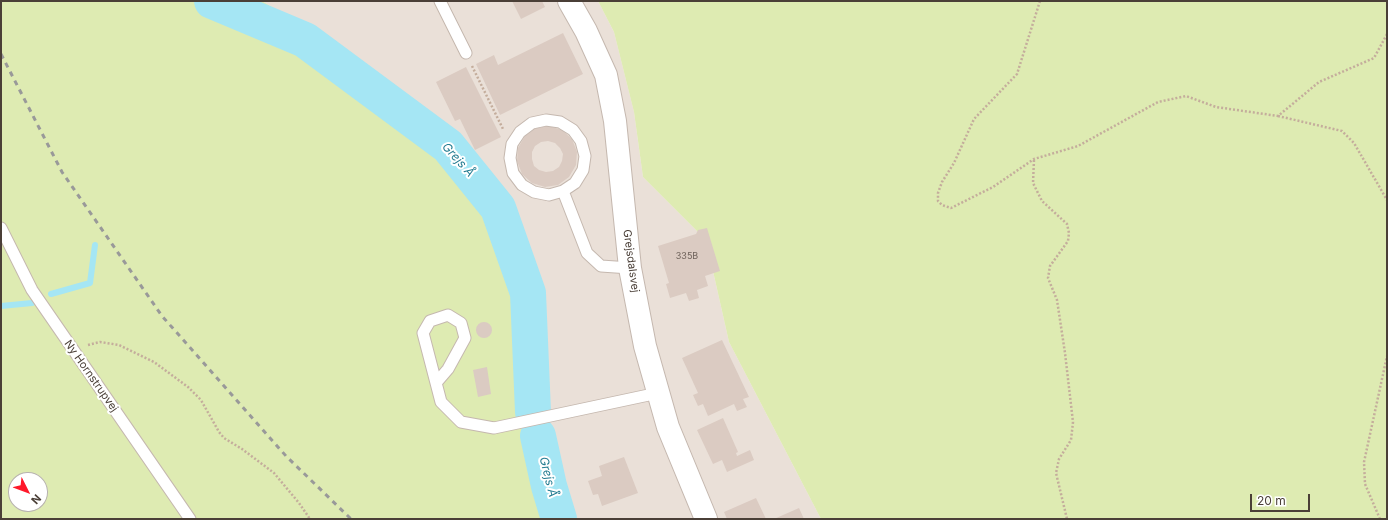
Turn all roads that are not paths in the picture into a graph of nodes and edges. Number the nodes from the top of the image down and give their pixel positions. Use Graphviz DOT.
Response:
graph roads {
  1 [pos="440,1"];
  2 [pos="569,1"];
  3 [pos="466,53"];
  4 [pos="563,191"];
  5 [pos="1,228"];
  6 [pos="630,268"];
  7 [pos="436,383"];
  8 [pos="658,392"];
  9 [pos="190,519"];
  10 [pos="706,519"];
  1 -- 3 [label="lane"];
  2 -- 6 [label="street, Grejsdalsvej"];
  4 -- 4 [label="lane"];
  4 -- 6 [label="lane"];
  5 -- 9 [label="lane, Ny Hornstrupvej"];
  6 -- 8 [label="street, Grejsdalsvej"];
  7 -- 7 [label="lane"];
  7 -- 8 [label="lane"];
  8 -- 10 [label="street, Grejsdalsvej"];
}
